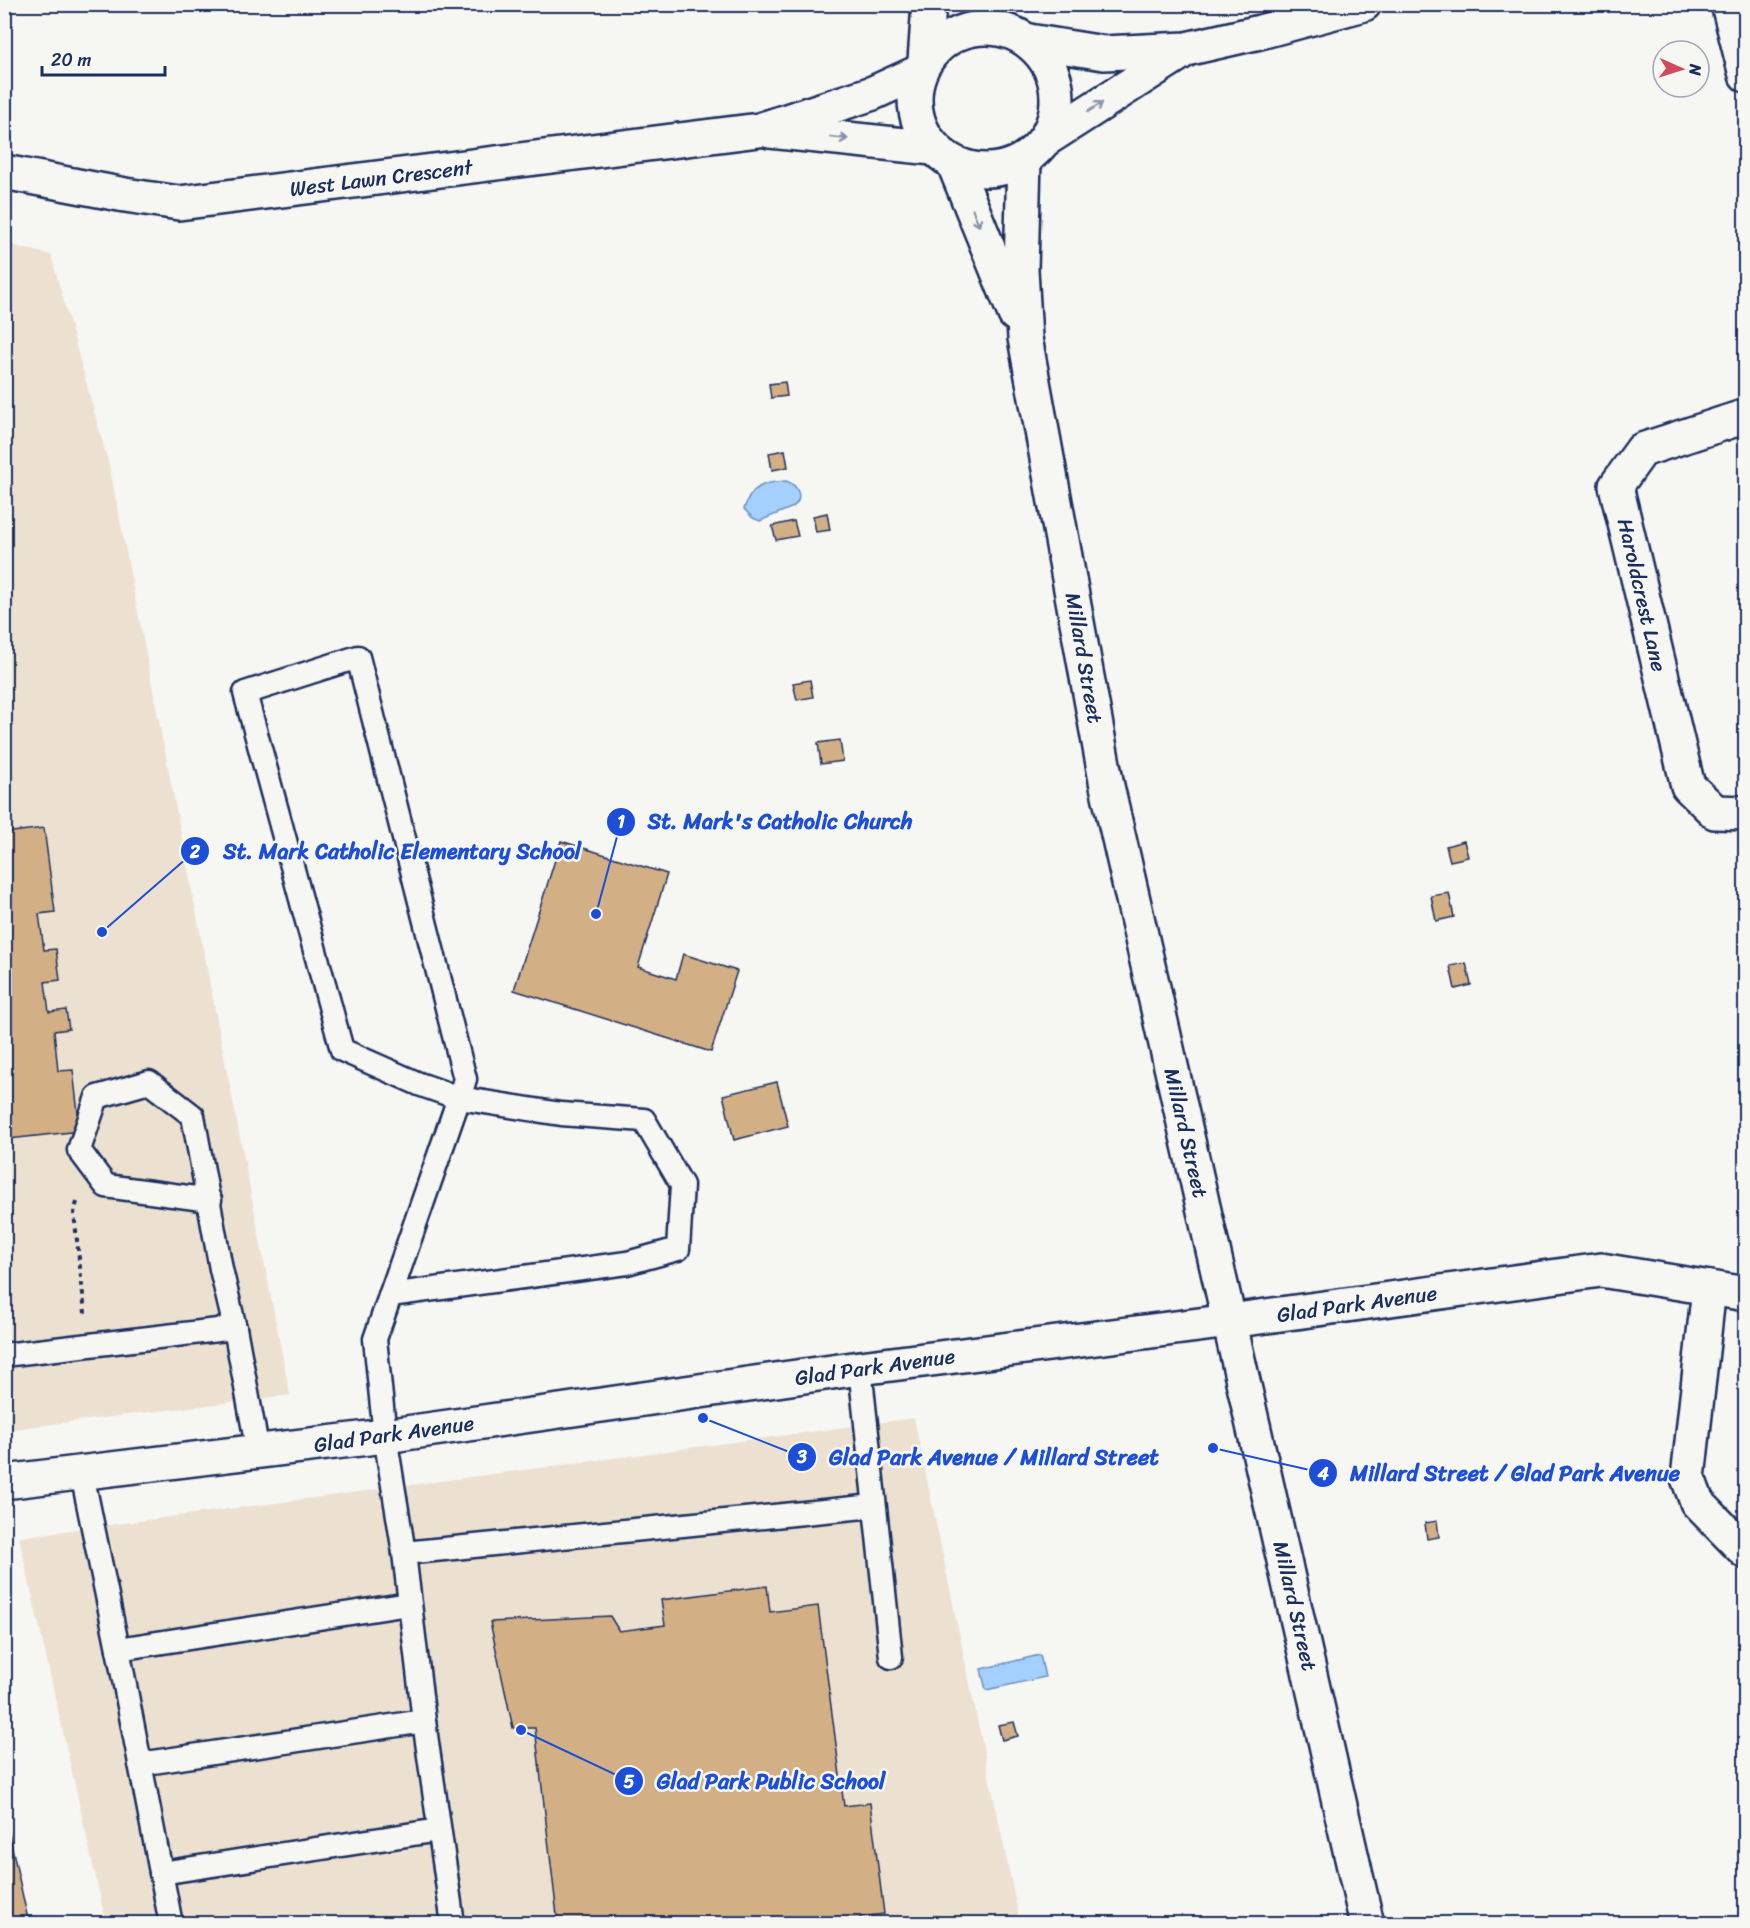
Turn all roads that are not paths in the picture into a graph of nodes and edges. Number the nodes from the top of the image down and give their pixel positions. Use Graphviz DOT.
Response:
graph roads {
  1 [pos="929,4"];
  2 [pos="1364,4"];
  3 [pos="1728,4"];
  4 [pos="1007,25"];
  5 [pos="1186,49"];
  6 [pos="922,67"];
  7 [pos="1746,75"];
  8 [pos="759,130"];
  9 [pos="1035,149"];
  10 [pos="944,156"];
  11 [pos="4,172"];
  12 [pos="1024,338"];
  13 [pos="1746,416"];
  14 [pos="1746,813"];
  15 [pos="459,1098"];
  16 [pos="210,1200"];
  17 [pos="1709,1288"];
  18 [pos="1746,1294"];
  19 [pos="390,1295"];
  20 [pos="1230,1321"];
  21 [pos="235,1328"];
  22 [pos="4,1355"];
  23 [pos="860,1368"];
  24 [pos="385,1436"];
  25 [pos="258,1452"];
  26 [pos="82,1474"];
  27 [pos="4,1482"];
  28 [pos="874,1506"];
  29 [pos="1746,1552"];
  30 [pos="404,1553"];
  31 [pos="409,1604"];
  32 [pos="118,1649"];
  33 [pos="891,1657"];
  34 [pos="424,1721"];
  35 [pos="140,1764"];
  36 [pos="439,1830"];
  37 [pos="161,1873"];
  38 [pos="171,1923"];
  39 [pos="453,1923"];
  40 [pos="1367,1923"];
  1 -- 6 [label="street"];
  2 -- 5 [label="street"];
  3 -- 7 [label="street"];
  4 -- 5 [label="street"];
  4 -- 6 [label="street"];
  4 -- 9 [label="street"];
  9 -- 5 [label="street, one-way"];
  6 -- 8 [label="street, West Lawn Crescent"];
  6 -- 10 [label="street"];
  8 -- 10 [label="street, West Lawn Crescent, one-way"];
  8 -- 11 [label="street, West Lawn Crescent"];
  9 -- 10 [label="street"];
  9 -- 12 [label="street, Millard Street"];
  10 -- 12 [label="street, Millard Street, one-way"];
  12 -- 20 [label="street, Millard Street"];
  13 -- 14 [label="street, Haroldcrest Lane"];
  15 -- 15 [label="lane"];
  15 -- 19 [label="lane"];
  15 -- 19 [label="lane"];
  16 -- 16 [label="lane"];
  16 -- 21 [label="lane"];
  17 -- 18 [label="street, Glad Park Avenue"];
  17 -- 20 [label="street, Glad Park Avenue"];
  17 -- 29 [label="street"];
  19 -- 24 [label="lane"];
  20 -- 23 [label="street, Glad Park Avenue"];
  20 -- 40 [label="street, Millard Street"];
  21 -- 22 [label="lane"];
  21 -- 25 [label="lane"];
  23 -- 24 [label="street, Glad Park Avenue"];
  23 -- 28 [label="lane"];
  24 -- 25 [label="street, Glad Park Avenue"];
  24 -- 30 [label="lane"];
  25 -- 26 [label="street, Glad Park Avenue"];
  26 -- 27 [label="street, Glad Park Avenue"];
  26 -- 32 [label="lane"];
  28 -- 30 [label="lane"];
  28 -- 33 [label="lane"];
  30 -- 31 [label="lane"];
  31 -- 32 [label="lane"];
  31 -- 34 [label="lane"];
  32 -- 35 [label="lane"];
  34 -- 35 [label="lane"];
  34 -- 36 [label="lane"];
  35 -- 37 [label="lane"];
  36 -- 37 [label="lane"];
  36 -- 39 [label="lane"];
  37 -- 38 [label="lane"];
}
